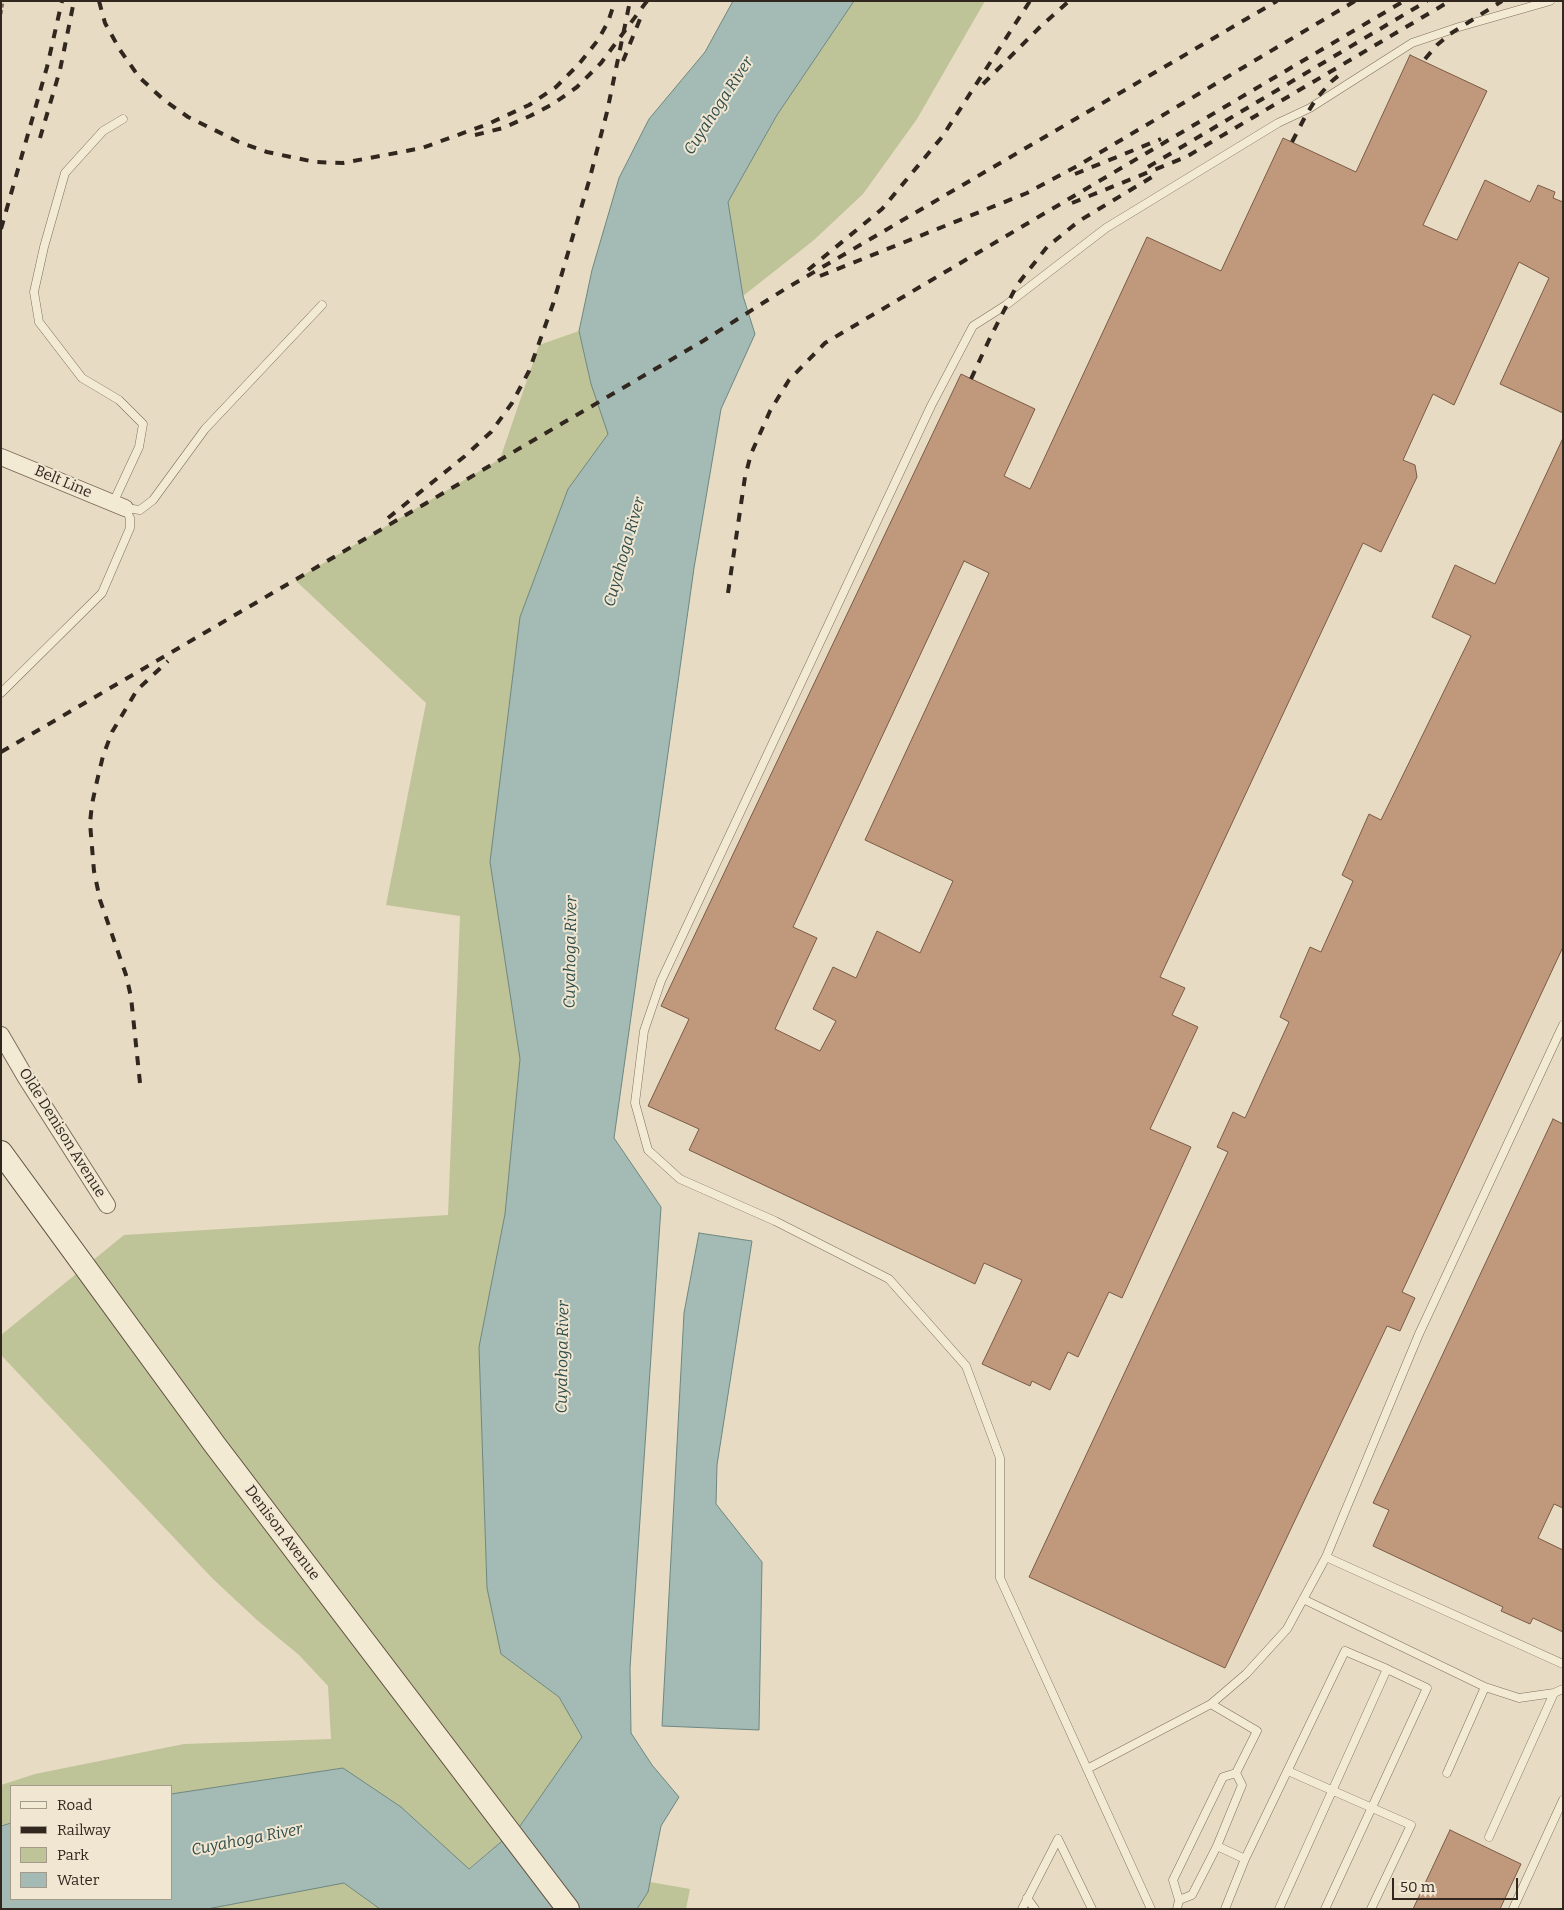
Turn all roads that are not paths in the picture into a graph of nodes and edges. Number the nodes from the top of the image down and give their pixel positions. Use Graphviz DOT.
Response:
graph roads {
  1 [pos="1550,1"];
  2 [pos="123,119"];
  3 [pos="322,305"];
  4 [pos="1,456"];
  5 [pos="119,505"];
  6 [pos="1,693"];
  7 [pos="1563,1025"];
  8 [pos="1,1035"];
  9 [pos="1,1152"];
  10 [pos="108,1205"];
  11 [pos="1326,1557"];
  12 [pos="1303,1600"];
  13 [pos="1563,1664"];
  14 [pos="1387,1669"];
  15 [pos="1485,1687"];
  16 [pos="1563,1688"];
  17 [pos="1554,1693"];
  18 [pos="1211,1704"];
  19 [pos="1087,1769"];
  20 [pos="1288,1770"];
  21 [pos="1236,1773"];
  22 [pos="1447,1773"];
  23 [pos="1333,1790"];
  24 [pos="1563,1800"];
  25 [pos="1372,1807"];
  26 [pos="1489,1837"];
  27 [pos="1217,1846"];
  28 [pos="1246,1859"];
  29 [pos="1027,1898"];
  30 [pos="1179,1900"];
  31 [pos="568,1909"];
  32 [pos="1022,1909"];
  33 [pos="1035,1909"];
  34 [pos="1092,1909"];
  35 [pos="1151,1909"];
  36 [pos="1176,1909"];
  37 [pos="1225,1909"];
  38 [pos="1279,1909"];
  39 [pos="1325,1909"];
  40 [pos="1372,1909"];
  41 [pos="1513,1909"];
  1 -- 19 [label="lane"];
  2 -- 5 [label="lane"];
  3 -- 5 [label="lane"];
  4 -- 5 [label="street, Belt Line"];
  5 -- 6 [label="lane"];
  7 -- 11 [label="lane"];
  8 -- 10 [label="street, Olde Denison Avenue"];
  9 -- 31 [label="main road, Denison Avenue"];
  11 -- 12 [label="lane"];
  11 -- 13 [label="lane"];
  12 -- 15 [label="lane"];
  12 -- 18 [label="lane"];
  14 -- 20 [label="lane"];
  14 -- 23 [label="lane"];
  14 -- 25 [label="lane"];
  15 -- 17 [label="lane"];
  15 -- 22 [label="lane"];
  16 -- 17 [label="lane"];
  17 -- 26 [label="lane"];
  18 -- 19 [label="lane"];
  18 -- 21 [label="lane"];
  19 -- 35 [label="lane"];
  20 -- 23 [label="lane"];
  20 -- 28 [label="lane"];
  21 -- 27 [label="lane"];
  21 -- 30 [label="lane"];
  23 -- 25 [label="lane"];
  23 -- 38 [label="lane"];
  24 -- 41 [label="lane"];
  25 -- 39 [label="lane"];
  25 -- 40 [label="lane"];
  27 -- 28 [label="lane"];
  27 -- 30 [label="lane"];
  28 -- 37 [label="lane"];
  29 -- 32 [label="lane"];
  29 -- 33 [label="lane"];
  29 -- 34 [label="lane"];
  30 -- 36 [label="lane"];
}
